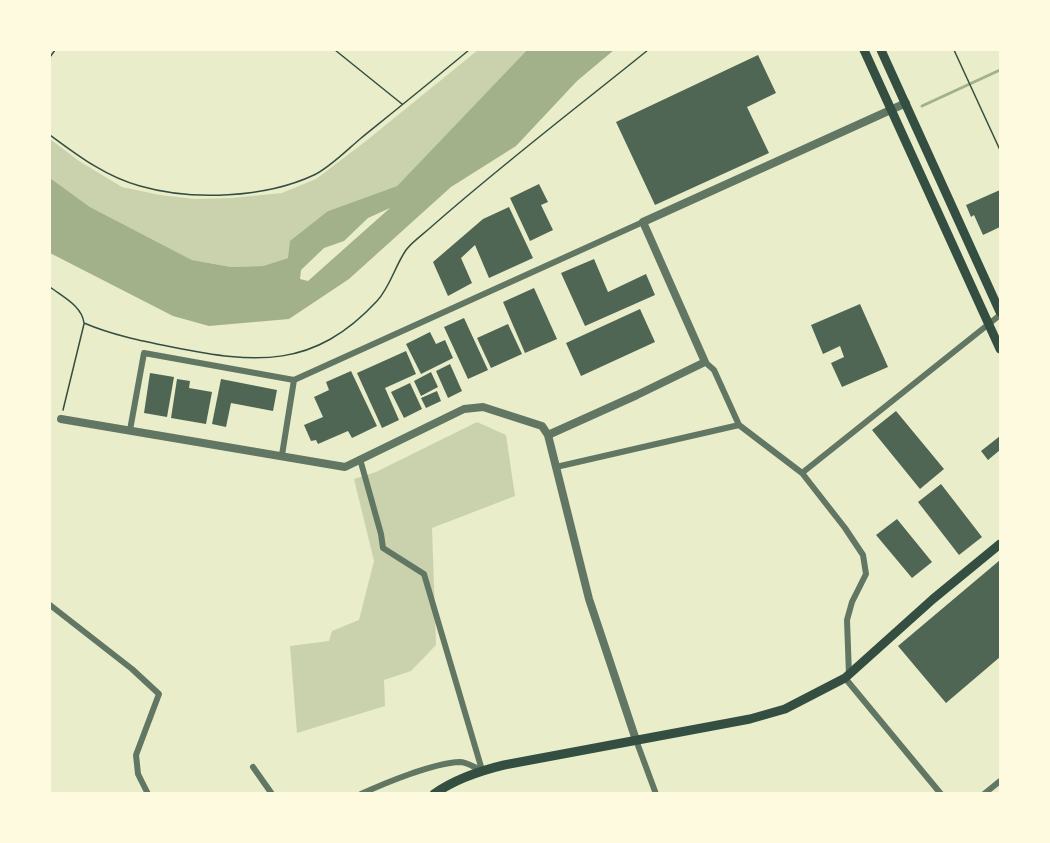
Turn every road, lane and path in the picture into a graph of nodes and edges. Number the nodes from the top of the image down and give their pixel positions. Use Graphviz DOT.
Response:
graph roads {
  1 [pos="55,50"];
  2 [pos="335,50"];
  3 [pos="469,50"];
  4 [pos="648,50"];
  5 [pos="864,50"];
  6 [pos="881,50"];
  7 [pos="954,50"];
  8 [pos="50,57"];
  9 [pos="906,103"];
  10 [pos="402,105"];
  11 [pos="891,110"];
  12 [pos="50,135"];
  13 [pos="1000,150"];
  14 [pos="643,222"];
  15 [pos="50,287"];
  16 [pos="1000,313"];
  17 [pos="84,323"];
  18 [pos="989,325"];
  19 [pos="1000,349"];
  20 [pos="705,362"];
  21 [pos="294,380"];
  22 [pos="61,419"];
  23 [pos="739,425"];
  24 [pos="130,430"];
  25 [pos="548,435"];
  26 [pos="282,455"];
  27 [pos="360,459"];
  28 [pos="556,466"];
  29 [pos="802,473"];
  30 [pos="1000,544"];
  31 [pos="50,605"];
  32 [pos="847,677"];
  33 [pos="636,740"];
  34 [pos="253,767"];
  35 [pos="482,770"];
  36 [pos="1000,781"];
  37 [pos="148,794"];
  38 [pos="272,794"];
  39 [pos="361,794"];
  40 [pos="434,794"];
  41 [pos="656,794"];
  42 [pos="941,794"];
  43 [pos="984,794"];
  1 -- 8 [label="path"];
  2 -- 10 [label="path"];
  3 -- 10 [label="path"];
  4 -- 17 [label="path"];
  5 -- 11 [label="main road"];
  6 -- 9 [label="main road"];
  7 -- 13 [label="path"];
  9 -- 11 [label="street"];
  9 -- 16 [label="main road"];
  10 -- 12 [label="path"];
  11 -- 14 [label="street"];
  11 -- 18 [label="main road"];
  14 -- 20 [label="street"];
  14 -- 21 [label="street"];
  15 -- 17 [label="path"];
  16 -- 18 [label="street"];
  17 -- 22 [label="path"];
  18 -- 19 [label="main road"];
  18 -- 29 [label="street"];
  20 -- 23 [label="street"];
  20 -- 25 [label="street"];
  21 -- 24 [label="street"];
  21 -- 26 [label="street"];
  22 -- 24 [label="street"];
  23 -- 28 [label="street"];
  23 -- 29 [label="street"];
  24 -- 26 [label="street"];
  25 -- 27 [label="street"];
  25 -- 28 [label="street"];
  26 -- 27 [label="street"];
  27 -- 35 [label="street"];
  28 -- 33 [label="street"];
  29 -- 32 [label="street"];
  30 -- 32 [label="main road"];
  31 -- 37 [label="street"];
  32 -- 33 [label="main road"];
  32 -- 42 [label="street"];
  33 -- 35 [label="main road"];
  33 -- 41 [label="street"];
  34 -- 38 [label="street"];
  35 -- 39 [label="street"];
  35 -- 40 [label="main road"];
  36 -- 43 [label="street"];
}
